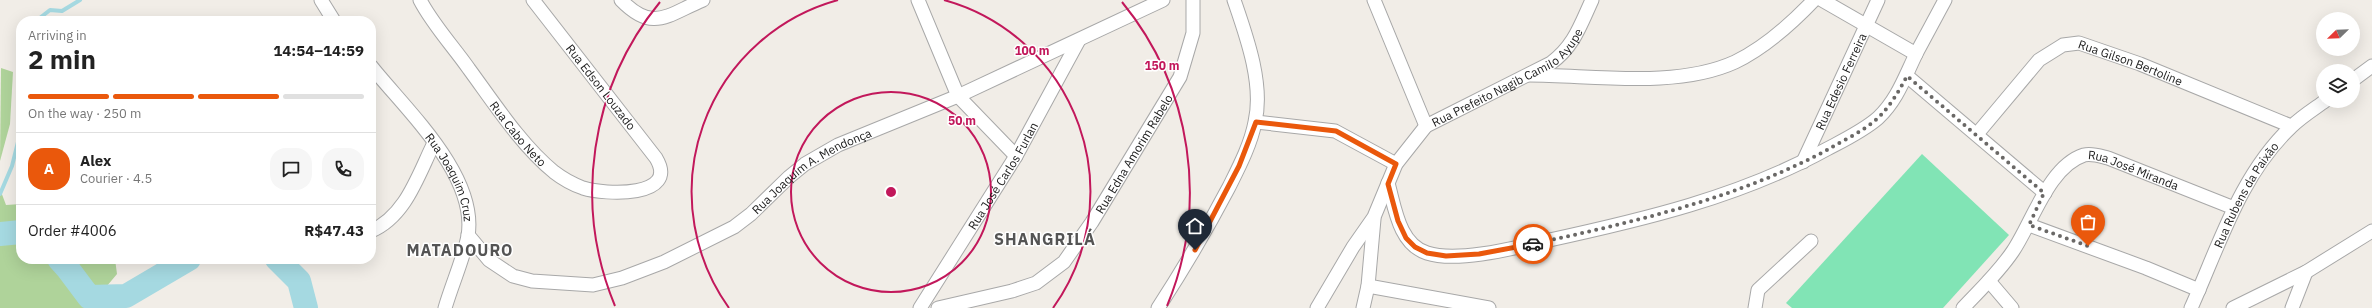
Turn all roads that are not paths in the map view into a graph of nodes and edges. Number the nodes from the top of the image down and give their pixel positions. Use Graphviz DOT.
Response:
graph roads {
  1 [pos="321,0"];
  2 [pos="420,0"];
  3 [pos="533,0"];
  4 [pos="703,0"];
  5 [pos="918,0"];
  6 [pos="1163,0"];
  7 [pos="1193,0"];
  8 [pos="1234,0"];
  9 [pos="1374,0"];
  10 [pos="1592,0"];
  11 [pos="1814,0"];
  12 [pos="1822,0"];
  13 [pos="1878,0"];
  14 [pos="1945,0"];
  15 [pos="625,3"];
  16 [pos="331,16"];
  17 [pos="1867,24"];
  18 [pos="1078,40"];
  19 [pos="1916,54"];
  20 [pos="2372,66"];
  21 [pos="376,72"];
  22 [pos="1527,75"];
  23 [pos="2360,75"];
  24 [pos="1907,76"];
  25 [pos="958,96"];
  26 [pos="2316,108"];
  27 [pos="1256,122"];
  28 [pos="1426,126"];
  29 [pos="2291,126"];
  30 [pos="1977,134"];
  31 [pos="434,143"];
  32 [pos="1016,156"];
  33 [pos="1803,162"];
  34 [pos="1396,164"];
  35 [pos="660,178"];
  36 [pos="1388,184"];
  37 [pos="2044,193"];
  38 [pos="2234,208"];
  39 [pos="1374,217"];
  40 [pos="2029,225"];
  41 [pos="376,229"];
  42 [pos="2372,231"];
  43 [pos="468,235"];
  44 [pos="1811,241"];
  45 [pos="2306,272"];
  46 [pos="1989,281"];
  47 [pos="1368,286"];
  48 [pos="2199,290"];
  49 [pos="445,308"];
  50 [pos="920,308"];
  51 [pos="938,308"];
  52 [pos="1158,308"];
  53 [pos="1317,308"];
  54 [pos="1363,308"];
  55 [pos="1489,308"];
  56 [pos="1755,308"];
  57 [pos="1963,308"];
  58 [pos="2012,308"];
  59 [pos="2191,308"];
  60 [pos="2233,308"];
  61 [pos="2292,308"];
  1 -- 16 [label="street"];
  2 -- 35 [label="street, Rua Cabo Neto"];
  3 -- 35 [label="street, Rua Edson Louzado"];
  4 -- 15 [label="street"];
  5 -- 25 [label="street"];
  6 -- 18 [label="street, Rua Joaquim A. Mendonça"];
  7 -- 51 [label="street, Rua Edna Amorim Rabelo"];
  8 -- 27 [label="street"];
  9 -- 28 [label="street"];
  10 -- 22 [label="street, Rua Prefeito Nagib Camilo Ayupe"];
  11 -- 22 [label="street"];
  12 -- 17 [label="street"];
  13 -- 17 [label="street, Rua Edesio Ferreira"];
  14 -- 19 [label="street"];
  17 -- 19 [label="street"];
  17 -- 33 [label="street, Rua Edesio Ferreira"];
  18 -- 25 [label="street, Rua Joaquim A. Mendonça"];
  18 -- 32 [label="street, Rua José Carlos Furlan"];
  19 -- 24 [label="street"];
  20 -- 23 [label="street"];
  21 -- 31 [label="street, Rua Joaquim Cruz"];
  22 -- 28 [label="street, Rua Prefeito Nagib Camilo Ayupe"];
  24 -- 30 [label="street"];
  24 -- 33 [label="street"];
  25 -- 32 [label="street"];
  25 -- 43 [label="street, Rua Joaquim A. Mendonça"];
  26 -- 29 [label="street, Rua Rubens da Paixão"];
  27 -- 34 [label="street"];
  27 -- 52 [label="street"];
  28 -- 34 [label="street, Rua Prefeito Nagib Camilo Ayupe"];
  29 -- 30 [label="street, Rua Gilson Bertoline"];
  29 -- 38 [label="street, Rua Rubens da Paixão"];
  30 -- 37 [label="street"];
  31 -- 41 [label="street"];
  31 -- 43 [label="street, Rua Joaquim Cruz"];
  32 -- 50 [label="street, Rua José Carlos Furlan"];
  33 -- 36 [label="street"];
  34 -- 36 [label="street, Rua Prefeito Nagib Camilo Ayupe"];
  36 -- 39 [label="street, Rua Prefeito Nagib Camilo Ayupe"];
  37 -- 38 [label="street, Rua José Miranda"];
  37 -- 40 [label="street, Rua José Miranda"];
  38 -- 48 [label="street, Rua Rubens da Paixão"];
  39 -- 47 [label="street"];
  39 -- 53 [label="street"];
  40 -- 46 [label="street, Rua José Miranda"];
  40 -- 48 [label="street"];
  42 -- 45 [label="street"];
  43 -- 49 [label="street, Rua Joaquim Cruz"];
  44 -- 56 [label="street"];
  45 -- 60 [label="street"];
  45 -- 61 [label="street"];
  46 -- 57 [label="street, Rua José Miranda"];
  46 -- 58 [label="street"];
  47 -- 54 [label="street"];
  47 -- 55 [label="street"];
  48 -- 59 [label="street, Rua Rubens da Paixão"];
}
